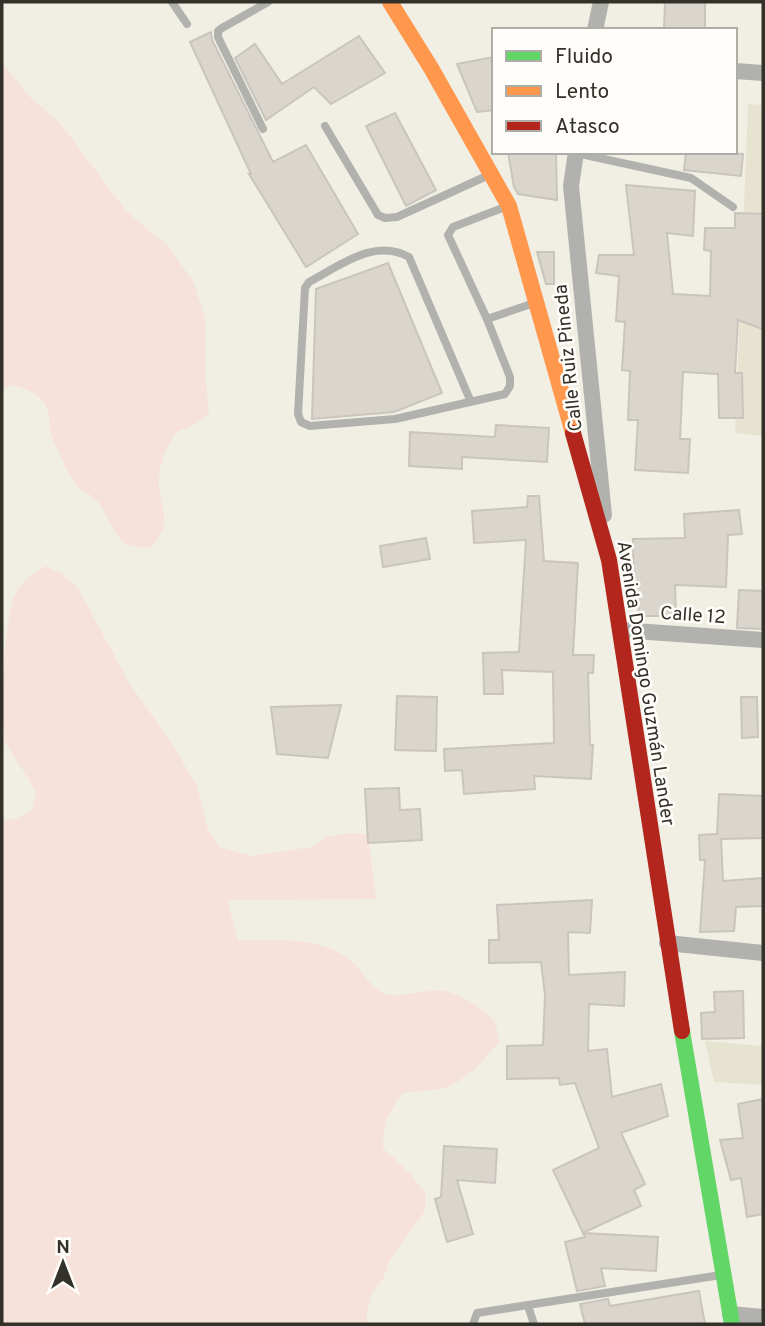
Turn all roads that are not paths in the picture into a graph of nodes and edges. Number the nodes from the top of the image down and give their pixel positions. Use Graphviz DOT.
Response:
graph roads {
  1 [pos="172,2"];
  2 [pos="268,2"];
  3 [pos="390,2"];
  4 [pos="601,2"];
  5 [pos="187,24"];
  6 [pos="595,28"];
  7 [pos="737,71"];
  8 [pos="763,74"];
  9 [pos="325,126"];
  10 [pos="263,129"];
  11 [pos="576,154"];
  12 [pos="581,154"];
  13 [pos="491,174"];
  14 [pos="509,205"];
  15 [pos="733,206"];
  16 [pos="536,302"];
  17 [pos="487,319"];
  18 [pos="471,402"];
  19 [pos="609,560"];
  20 [pos="620,630"];
  21 [pos="763,640"];
  22 [pos="667,943"];
  23 [pos="763,953"];
  24 [pos="723,1274"];
  25 [pos="528,1306"];
  26 [pos="763,1317"];
  27 [pos="731,1319"];
  28 [pos="473,1324"];
  29 [pos="534,1324"];
  1 -- 5 [label="lane"];
  2 -- 10 [label="lane"];
  3 -- 13 [label="street, Avenida Domingo Guzmán Lander"];
  4 -- 6 [label="street"];
  7 -- 8 [label="street"];
  9 -- 13 [label="lane"];
  11 -- 19 [label="street, Calle Ruiz Pineda"];
  12 -- 15 [label="lane"];
  13 -- 14 [label="street, Avenida Domingo Guzmán Lander"];
  14 -- 16 [label="street, Avenida Domingo Guzmán Lander"];
  14 -- 17 [label="lane"];
  16 -- 17 [label="lane"];
  16 -- 19 [label="street, Avenida Domingo Guzmán Lander"];
  17 -- 18 [label="lane"];
  18 -- 18 [label="lane"];
  19 -- 20 [label="street, Avenida Domingo Guzmán Lander"];
  20 -- 21 [label="street, Calle 12"];
  20 -- 22 [label="street, Avenida Domingo Guzmán Lander"];
  22 -- 23 [label="street"];
  22 -- 24 [label="street, Avenida Domingo Guzmán Lander"];
  24 -- 25 [label="lane"];
  24 -- 27 [label="street, Avenida Domingo Guzmán Lander"];
  25 -- 28 [label="lane"];
  25 -- 29 [label="lane"];
  26 -- 27 [label="street"];
}
